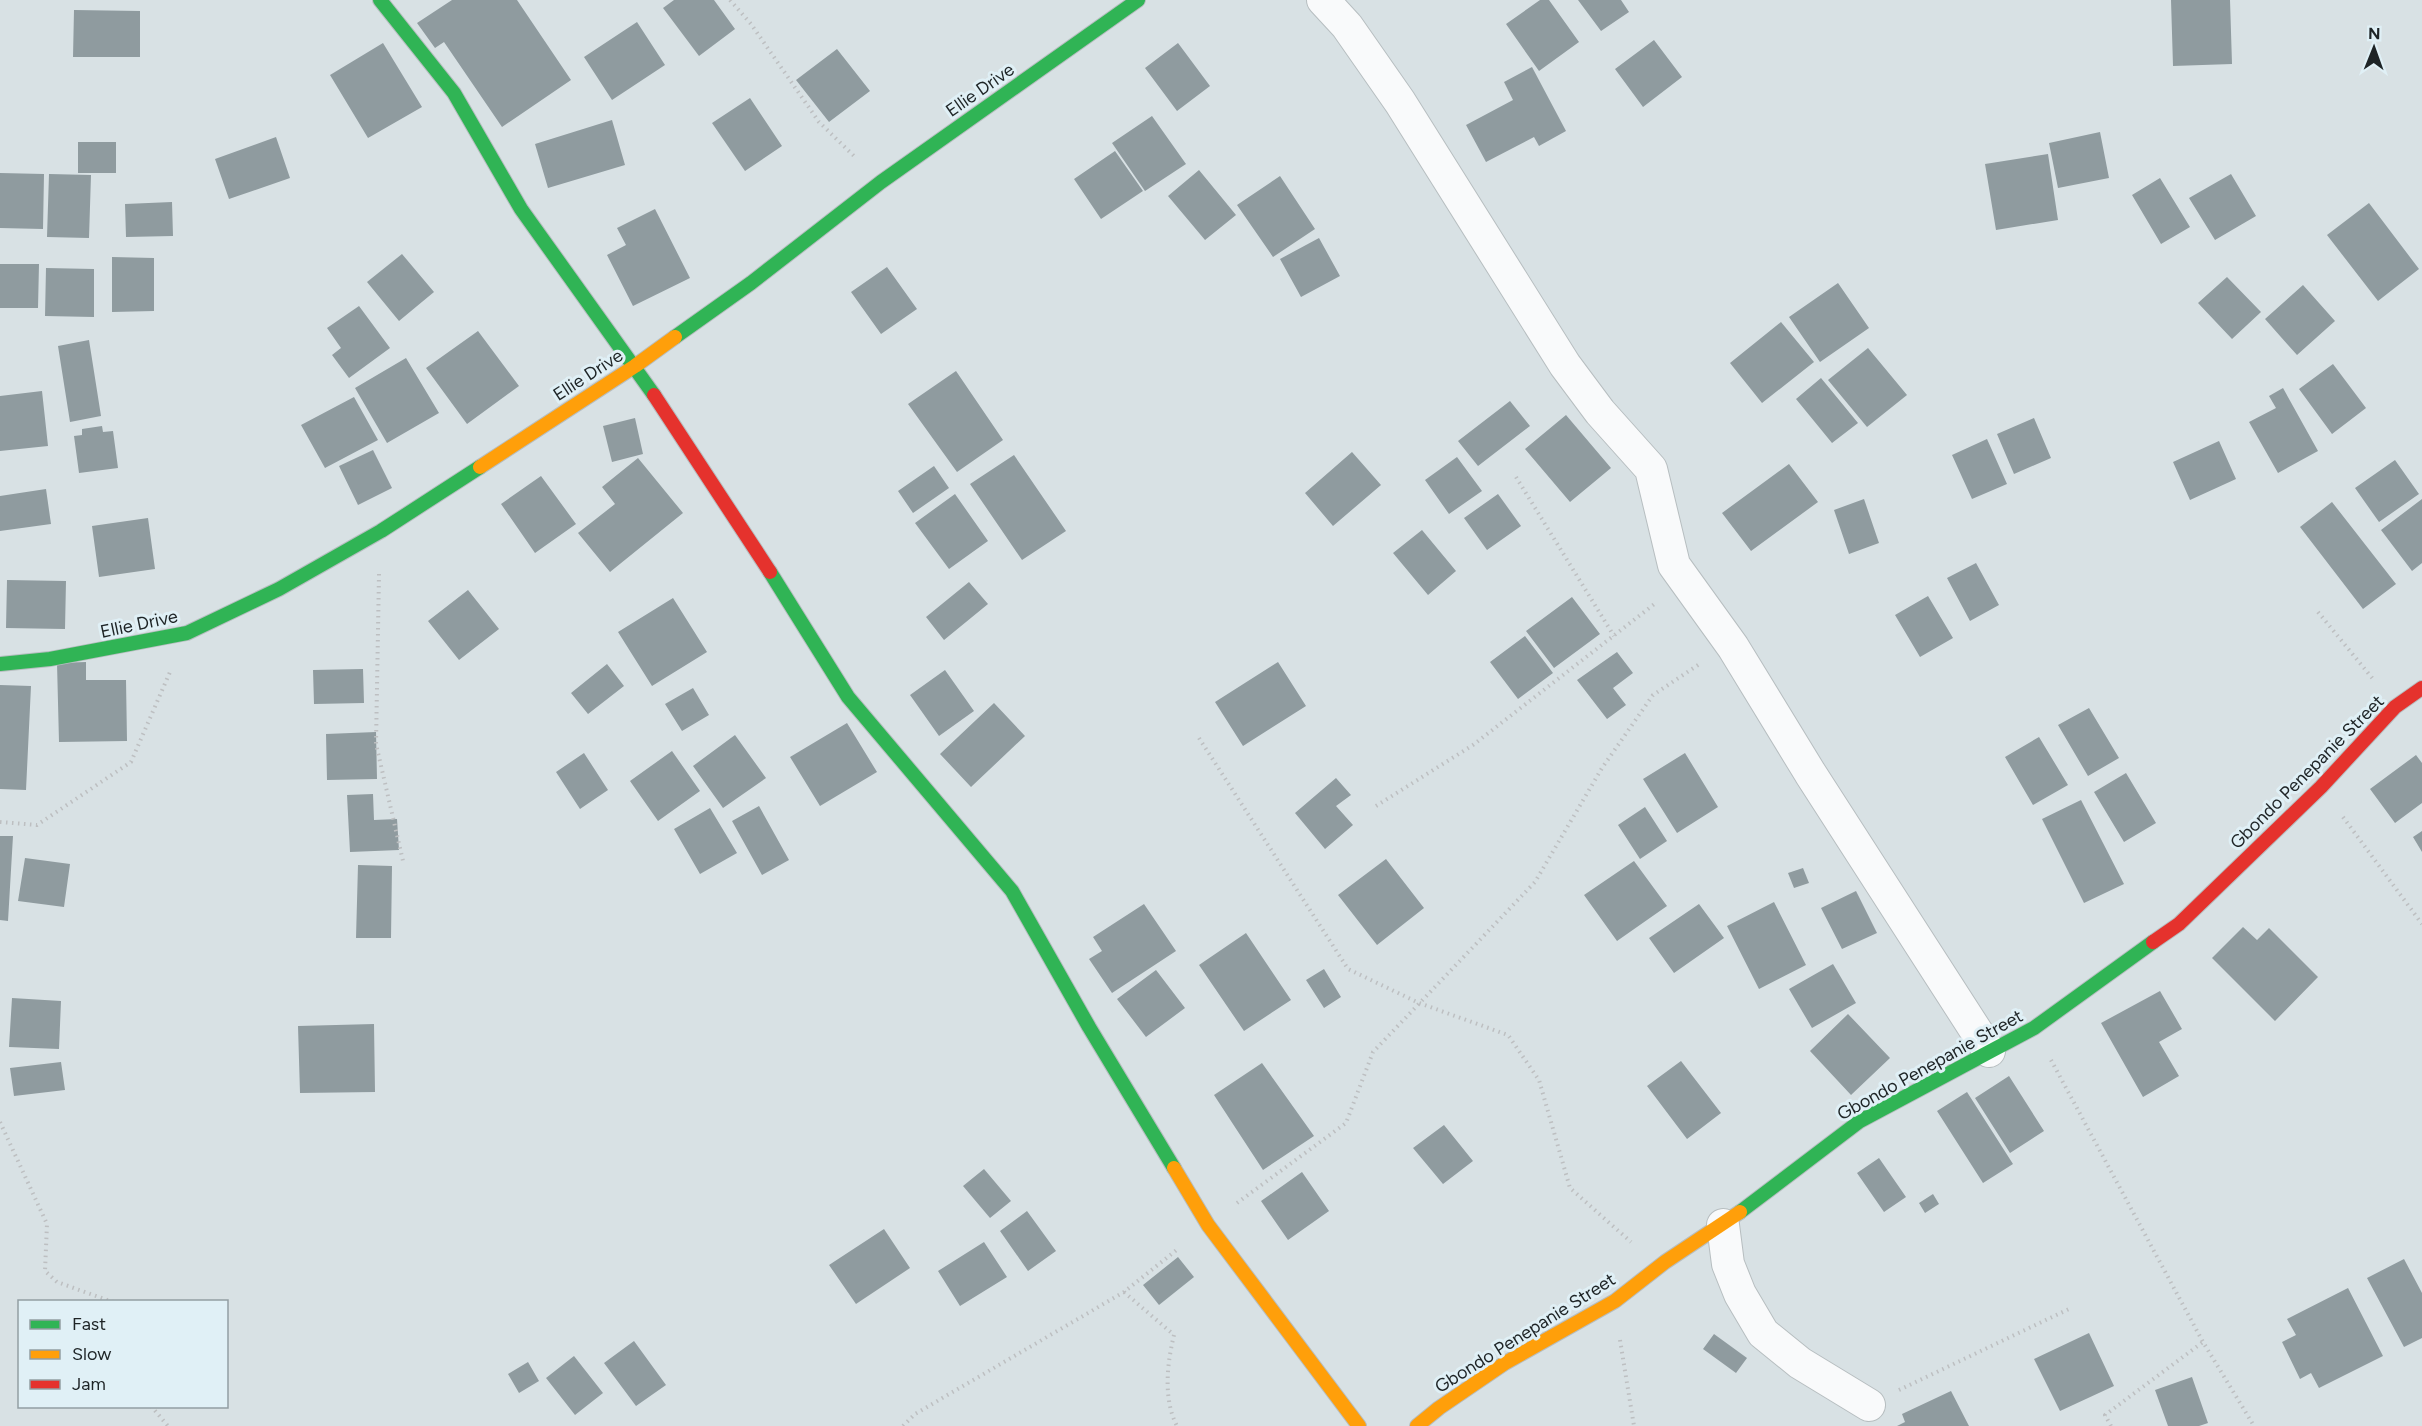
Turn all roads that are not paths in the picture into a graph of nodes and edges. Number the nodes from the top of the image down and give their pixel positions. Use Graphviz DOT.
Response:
graph roads {
  1 [pos="380,0"];
  2 [pos="1138,0"];
  3 [pos="1323,0"];
  4 [pos="635,366"];
  5 [pos="0,664"];
  6 [pos="2422,688"];
  7 [pos="1989,1051"];
  8 [pos="1723,1225"];
  9 [pos="1869,1405"];
  10 [pos="1359,1426"];
  11 [pos="1417,1426"];
  1 -- 4 [label="street"];
  2 -- 4 [label="street, Ellie Drive"];
  3 -- 7 [label="street"];
  4 -- 5 [label="street, Ellie Drive"];
  4 -- 10 [label="street"];
  6 -- 7 [label="street, Gbondo Penepanie Street"];
  7 -- 8 [label="street, Gbondo Penepanie Street"];
  8 -- 9 [label="street"];
  8 -- 11 [label="street, Gbondo Penepanie Street"];
}
